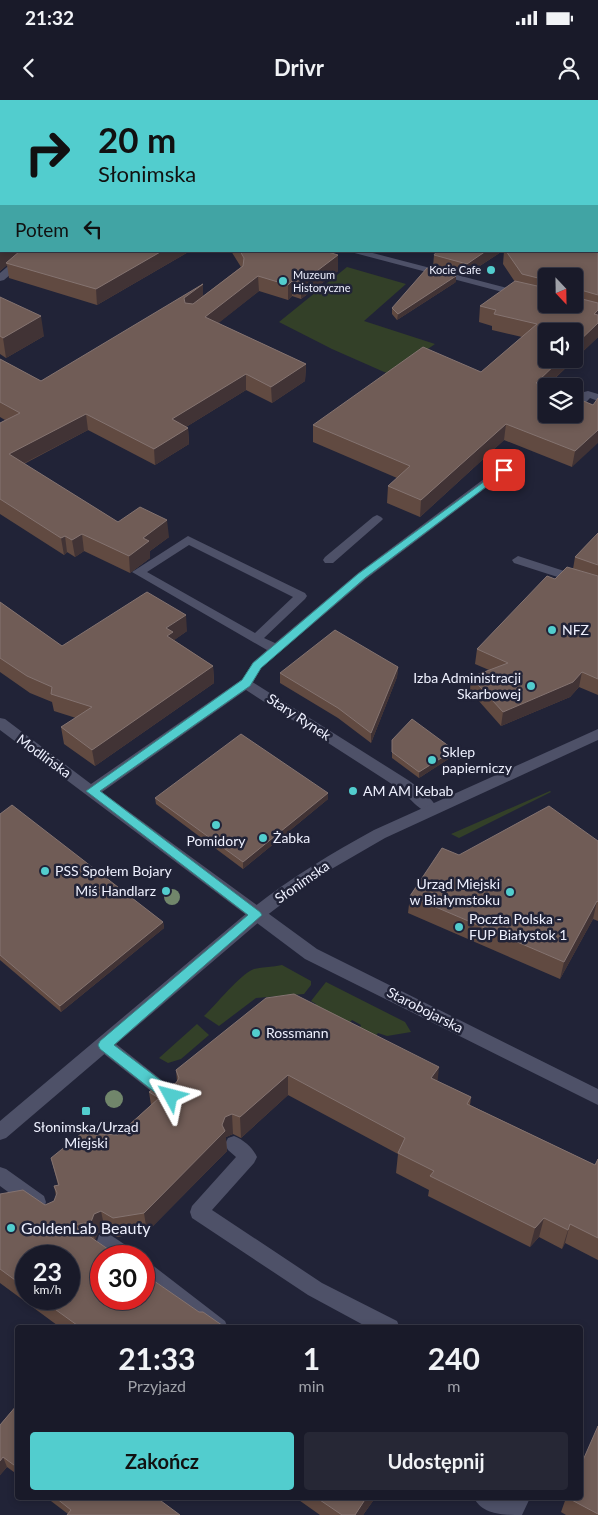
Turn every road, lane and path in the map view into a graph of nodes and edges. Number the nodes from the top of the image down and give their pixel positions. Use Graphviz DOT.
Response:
graph roads {
  1 [pos="32,252"];
  2 [pos="356,252"];
  3 [pos="0,278"];
  4 [pos="538,299"];
  5 [pos="598,385"];
  6 [pos="593,396"];
  7 [pos="504,470"];
  8 [pos="377,519"];
  9 [pos="329,560"];
  10 [pos="518,560"];
  11 [pos="598,586"];
  12 [pos="256,639"];
  13 [pos="276,649"];
  14 [pos="246,683"];
  15 [pos="0,723"];
  16 [pos="598,734"];
  17 [pos="92,791"];
  18 [pos="430,809"];
  19 [pos="256,915"];
  20 [pos="105,1045"];
  21 [pos="171,1096"];
  22 [pos="598,1097"];
  23 [pos="0,1132"];
  24 [pos="234,1144"];
  25 [pos="0,1175"];
  26 [pos="51,1213"];
  27 [pos="106,1241"];
  28 [pos="111,1245"];
  29 [pos="155,1279"];
  30 [pos="214,1325"];
  31 [pos="384,1325"];
  32 [pos="488,1500"];
  33 [pos="519,1500"];
  34 [pos="509,1515"];
  1 -- 3 [label="street"];
  2 -- 4 [label="street"];
  5 -- 6 [label="lane"];
  7 -- 13 [label="lane"];
  8 -- 9 [label="lane"];
  10 -- 11 [label="lane"];
  12 -- 12 [label="lane"];
  12 -- 13 [label="lane"];
  13 -- 14 [label="lane"];
  14 -- 17 [label="street"];
  14 -- 18 [label="street, Stary Rynek"];
  15 -- 17 [label="street, Modlińska"];
  16 -- 18 [label="street, Słonimska"];
  17 -- 19 [label="street, Modlińska"];
  18 -- 19 [label="street, Słonimska"];
  19 -- 20 [label="street, Słonimska"];
  19 -- 22 [label="street, Starobojarska"];
  20 -- 21 [label="street"];
  20 -- 23 [label="street, Słonimska"];
  24 -- 31 [label="street"];
  25 -- 26 [label="street"];
  27 -- 28 [label="street"];
  29 -- 30 [label="street"];
  32 -- 34 [label="street"];
  33 -- 34 [label="street"];
}
